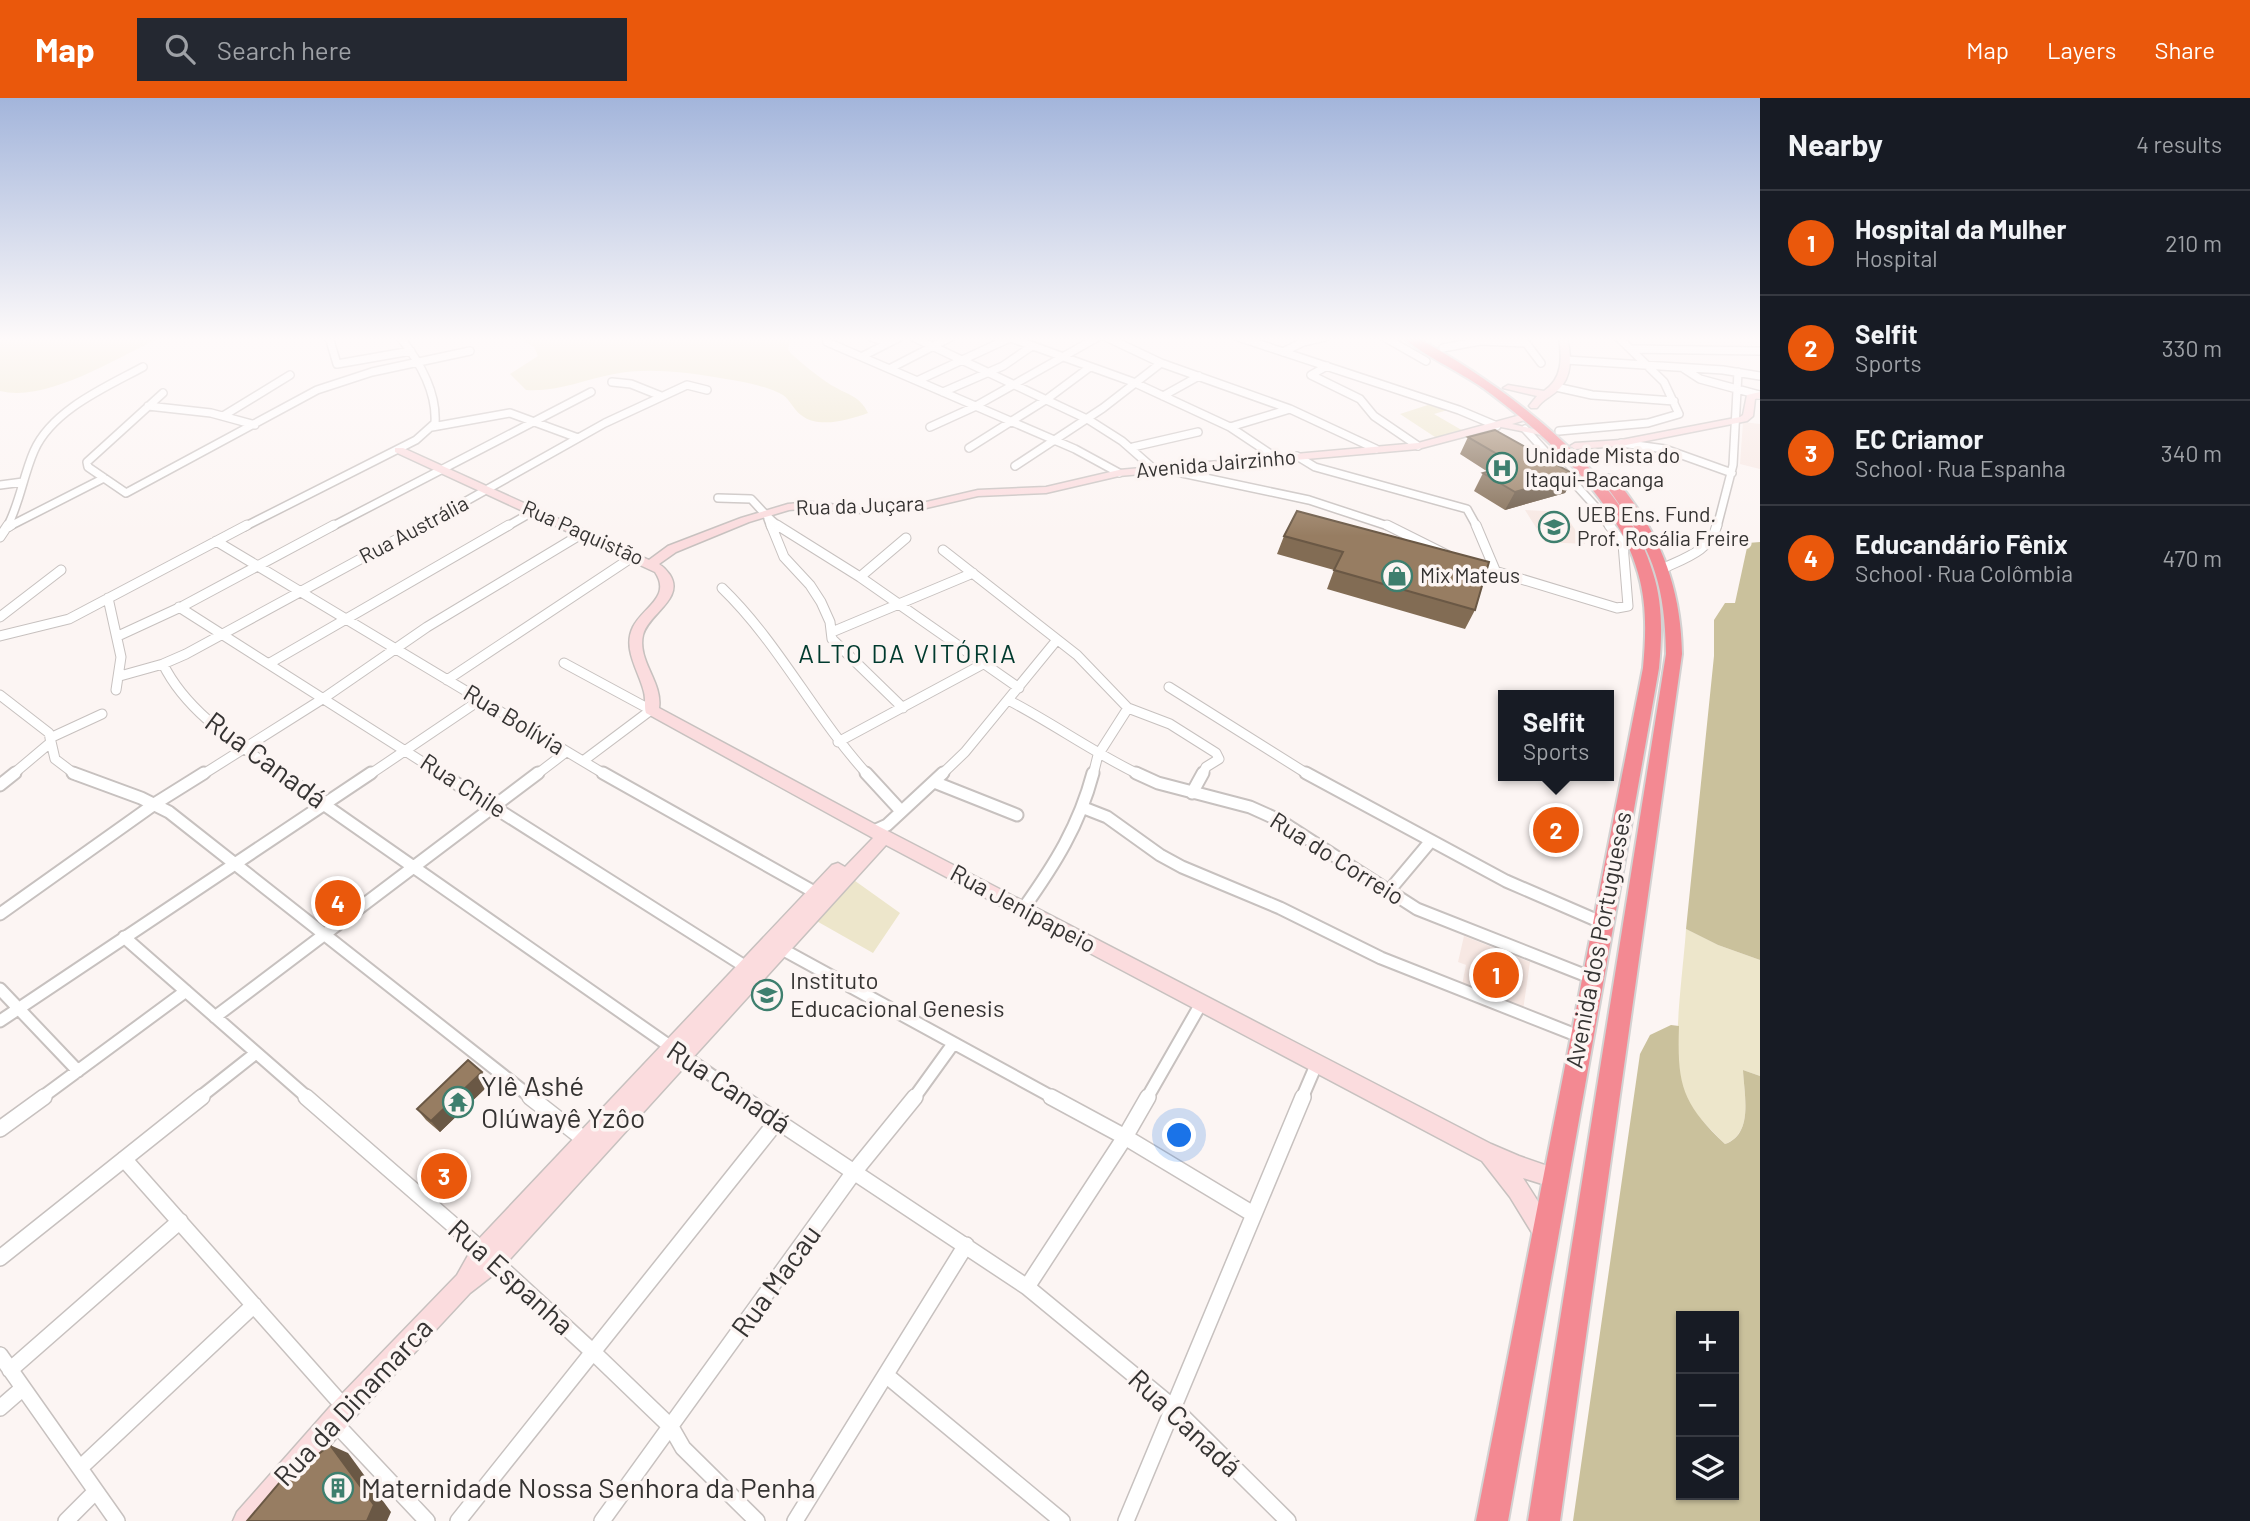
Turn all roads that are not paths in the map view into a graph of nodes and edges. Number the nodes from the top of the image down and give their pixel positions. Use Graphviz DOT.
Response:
graph roads {
  1 [pos="86,403"];
  2 [pos="152,403"];
  3 [pos="244,403"];
  4 [pos="296,403"];
  5 [pos="433,403"];
  6 [pos="571,403"];
  7 [pos="646,403"];
  8 [pos="967,403"];
  9 [pos="981,403"];
  10 [pos="1040,403"];
  11 [pos="1057,403"];
  12 [pos="1107,403"];
  13 [pos="1177,403"];
  14 [pos="1275,403"];
  15 [pos="1364,403"];
  16 [pos="1439,403"];
  17 [pos="1512,403"];
  18 [pos="1519,403"];
  19 [pos="1538,403"];
  20 [pos="1675,403"];
  21 [pos="1736,403"];
  22 [pos="1748,403"];
  23 [pos="148,407"];
  24 [pos="974,407"];
  25 [pos="1290,409"];
  26 [pos="223,416"];
  27 [pos="1529,417"];
  28 [pos="1089,418"];
  29 [pos="1734,421"];
  30 [pos="537,423"];
  31 [pos="1011,423"];
  32 [pos="255,425"];
  33 [pos="1500,425"];
  34 [pos="930,427"];
  35 [pos="1230,427"];
  36 [pos="432,428"];
  37 [pos="1198,432"];
  38 [pos="578,438"];
  39 [pos="1551,439"];
  40 [pos="1053,440"];
  41 [pos="1621,443"];
  42 [pos="1418,446"];
  43 [pos="1575,446"];
  44 [pos="1133,447"];
  45 [pos="969,448"];
  46 [pos="1376,449"];
  47 [pos="399,450"];
  48 [pos="1297,456"];
  49 [pos="1275,457"];
  50 [pos="1553,460"];
  51 [pos="1015,466"];
  52 [pos="1159,469"];
  53 [pos="444,471"];
  54 [pos="1584,471"];
  55 [pos="1119,473"];
  56 [pos="1732,473"];
  57 [pos="104,478"];
  58 [pos="23,482"];
  59 [pos="0,485"];
  60 [pos="488,490"];
  61 [pos="718,498"];
  62 [pos="534,511"];
  63 [pos="767,516"];
  64 [pos="8,527"];
  65 [pos="583,533"];
  66 [pos="0,537"];
  67 [pos="906,538"];
  68 [pos="216,541"];
  69 [pos="1623,544"];
  70 [pos="943,551"];
  71 [pos="634,556"];
  72 [pos="1642,557"];
  73 [pos="651,564"];
  74 [pos="257,565"];
  75 [pos="1664,568"];
  76 [pos="61,570"];
  77 [pos="1495,570"];
  78 [pos="973,573"];
  79 [pos="860,577"];
  80 [pos="722,588"];
  81 [pos="301,592"];
  82 [pos="108,598"];
  83 [pos="899,605"];
  84 [pos="179,607"];
  85 [pos="0,617"];
  86 [pos="345,618"];
  87 [pos="832,632"];
  88 [pos="224,634"];
  89 [pos="0,636"];
  90 [pos="118,636"];
  91 [pos="1056,641"];
  92 [pos="395,649"];
  93 [pos="271,663"];
  94 [pos="564,663"];
  95 [pos="163,664"];
  96 [pos="983,664"];
  97 [pos="120,676"];
  98 [pos="447,680"];
  99 [pos="1170,687"];
  100 [pos="1019,688"];
  101 [pos="117,690"];
  102 [pos="0,695"];
  103 [pos="324,698"];
  104 [pos="480,699"];
  105 [pos="1010,701"];
  106 [pos="904,708"];
  107 [pos="1128,709"];
  108 [pos="651,710"];
  109 [pos="102,714"];
  110 [pos="50,741"];
  111 [pos="838,742"];
  112 [pos="243,747"];
  113 [pos="405,749"];
  114 [pos="566,752"];
  115 [pos="1098,755"];
  116 [pos="1633,758"];
  117 [pos="583,761"];
  118 [pos="934,782"];
  119 [pos="0,785"];
  120 [pos="1192,793"];
  121 [pos="1653,799"];
  122 [pos="156,803"];
  123 [pos="325,804"];
  124 [pos="495,806"];
  125 [pos="1084,807"];
  126 [pos="901,811"];
  127 [pos="1623,814"];
  128 [pos="1017,816"];
  129 [pos="882,831"];
  130 [pos="1430,842"];
  131 [pos="1644,860"];
  132 [pos="236,862"];
  133 [pos="414,867"];
  134 [pos="1388,892"];
  135 [pos="816,893"];
  136 [pos="1023,909"];
  137 [pos="0,914"];
  138 [pos="1603,923"];
  139 [pos="325,934"];
  140 [pos="124,937"];
  141 [pos="780,948"];
  142 [pos="746,967"];
  143 [pos="1592,978"];
  144 [pos="0,989"];
  145 [pos="186,992"];
  146 [pos="1202,1002"];
  147 [pos="20,1007"];
  148 [pos="215,1017"];
  149 [pos="0,1021"];
  150 [pos="1581,1037"];
  151 [pos="953,1044"];
  152 [pos="675,1052"];
  153 [pos="256,1053"];
  154 [pos="1317,1063"];
  155 [pos="78,1071"];
  156 [pos="778,1120"];
  157 [pos="0,1129"];
  158 [pos="1125,1137"];
  159 [pos="585,1140"];
  160 [pos="1484,1151"];
  161 [pos="124,1159"];
  162 [pos="855,1172"];
  163 [pos="1555,1178"];
  164 [pos="1253,1214"];
  165 [pos="180,1221"];
  166 [pos="1545,1233"];
  167 [pos="966,1245"];
  168 [pos="488,1256"];
  169 [pos="0,1258"];
  170 [pos="1027,1287"];
  171 [pos="254,1305"];
  172 [pos="593,1352"];
  173 [pos="0,1355"];
  174 [pos="10,1370"];
  175 [pos="886,1375"];
  176 [pos="23,1388"];
  177 [pos="0,1408"];
  178 [pos="1174,1408"];
  179 [pos="340,1415"];
  180 [pos="671,1427"];
  181 [pos="80,1468"];
  182 [pos="96,1492"];
  183 [pos="66,1521"];
  184 [pos="117,1521"];
  185 [pos="246,1521"];
  186 [pos="426,1521"];
  187 [pos="458,1521"];
  188 [pos="602,1521"];
  189 [pos="757,1521"];
  190 [pos="795,1521"];
  191 [pos="1062,1521"];
  192 [pos="1126,1521"];
  193 [pos="1288,1521"];
  194 [pos="1492,1521"];
  195 [pos="1544,1521"];
  1 -- 58 [label="street"];
  2 -- 23 [label="street"];
  3 -- 26 [label="street"];
  4 -- 32 [label="street"];
  5 -- 36 [label="street"];
  6 -- 30 [label="street"];
  7 -- 38 [label="street, Rua Austrália"];
  8 -- 24 [label="street, Avenida Jairzinho"];
  9 -- 24 [label="street"];
  10 -- 31 [label="street"];
  11 -- 28 [label="street"];
  12 -- 28 [label="street"];
  13 -- 35 [label="street"];
  14 -- 25 [label="street"];
  15 -- 42 [label="street"];
  16 -- 33 [label="street"];
  17 -- 27 [label="highway, Avenida dos Portugueses"];
  18 -- 27 [label="highway, Avenida dos Portugueses"];
  19 -- 27 [label="street"];
  20 -- 39 [label="street"];
  21 -- 29 [label="street"];
  22 -- 29 [label="street"];
  23 -- 26 [label="street"];
  23 -- 57 [label="street"];
  24 -- 31 [label="street, Avenida Jairzinho"];
  24 -- 34 [label="street"];
  25 -- 35 [label="street"];
  25 -- 46 [label="street"];
  26 -- 32 [label="street"];
  27 -- 33 [label="street, Avenida Jairzinho"];
  27 -- 39 [label="highway, Avenida dos Portugueses"];
  28 -- 40 [label="street"];
  28 -- 44 [label="street"];
  29 -- 41 [label="street"];
  29 -- 56 [label="street"];
  30 -- 36 [label="street"];
  30 -- 38 [label="street"];
  30 -- 53 [label="street"];
  31 -- 40 [label="street, Avenida Jairzinho"];
  31 -- 45 [label="street"];
  32 -- 57 [label="street"];
  33 -- 42 [label="street, Avenida Jairzinho"];
  35 -- 49 [label="street"];
  36 -- 47 [label="street"];
  37 -- 44 [label="street"];
  38 -- 60 [label="street, Rua Austrália"];
  39 -- 43 [label="highway, Avenida dos Portugueses"];
  39 -- 50 [label="street"];
  39 -- 54 [label="highway, Avenida dos Portugueses"];
  40 -- 51 [label="street"];
  40 -- 55 [label="street, Avenida Jairzinho"];
  41 -- 43 [label="street"];
  41 -- 56 [label="street"];
  42 -- 46 [label="street, Avenida Jairzinho"];
  43 -- 75 [label="highway, Avenida dos Portugueses"];
  44 -- 52 [label="street"];
  46 -- 48 [label="street, Avenida Jairzinho"];
  47 -- 53 [label="street, Rua Paquistão"];
  47 -- 68 [label="street"];
  48 -- 49 [label="street, Avenida Jairzinho"];
  48 -- 77 [label="street"];
  49 -- 52 [label="street, Avenida Jairzinho"];
  50 -- 54 [label="highway"];
  50 -- 69 [label="street"];
  52 -- 55 [label="street, Avenida Jairzinho"];
  52 -- 77 [label="street"];
  53 -- 60 [label="street, Rua Paquistão"];
  53 -- 74 [label="street"];
  54 -- 72 [label="highway, Avenida dos Portugueses"];
  55 -- 63 [label="street, Rua da Juçara"];
  56 -- 75 [label="street"];
  57 -- 64 [label="street"];
  58 -- 59 [label="street"];
  58 -- 64 [label="street"];
  60 -- 62 [label="street, Rua Paquistão"];
  60 -- 81 [label="street, Rua Austrália"];
  61 -- 63 [label="street"];
  62 -- 65 [label="street, Rua Paquistão"];
  62 -- 86 [label="street"];
  63 -- 73 [label="street, Rua da Juçara"];
  63 -- 79 [label="street"];
  63 -- 87 [label="street"];
  64 -- 66 [label="street"];
  65 -- 71 [label="street, Rua Paquistão"];
  65 -- 92 [label="street"];
  67 -- 79 [label="street"];
  68 -- 74 [label="street, Rua Bolívia"];
  68 -- 82 [label="street"];
  69 -- 72 [label="highway"];
  69 -- 77 [label="street"];
  70 -- 78 [label="street"];
  71 -- 73 [label="street, Rua Paquistão"];
  71 -- 98 [label="street"];
  72 -- 116 [label="highway, Avenida dos Portugueses"];
  73 -- 108 [label="street, Rua Paquistão"];
  74 -- 81 [label="street, Rua Bolívia"];
  74 -- 84 [label="street"];
  75 -- 121 [label="highway, Avenida dos Portugueses"];
  76 -- 85 [label="street"];
  78 -- 83 [label="street"];
  78 -- 91 [label="street"];
  79 -- 83 [label="street"];
  80 -- 111 [label="street"];
  81 -- 86 [label="street, Rua Bolívia"];
  81 -- 88 [label="street, Rua Austrália"];
  82 -- 89 [label="street"];
  82 -- 90 [label="street"];
  83 -- 87 [label="street"];
  83 -- 96 [label="street"];
  84 -- 88 [label="street, Rua Chile"];
  84 -- 90 [label="street"];
  86 -- 92 [label="street, Rua Bolívia"];
  86 -- 93 [label="street"];
  87 -- 106 [label="street"];
  88 -- 93 [label="street, Rua Chile"];
  88 -- 95 [label="street, Rua Austrália"];
  90 -- 97 [label="street"];
  91 -- 100 [label="street"];
  91 -- 107 [label="street"];
  92 -- 98 [label="street, Rua Bolívia"];
  92 -- 103 [label="street"];
  93 -- 103 [label="street, Rua Chile"];
  94 -- 108 [label="street, Rua Jenipapeio"];
  95 -- 97 [label="street, Rua Austrália"];
  95 -- 112 [label="street, Rua Canadá"];
  96 -- 100 [label="street"];
  96 -- 106 [label="street"];
  97 -- 101 [label="street"];
  98 -- 104 [label="street, Rua Bolívia"];
  99 -- 130 [label="street"];
  100 -- 105 [label="street"];
  102 -- 110 [label="street"];
  103 -- 112 [label="street"];
  103 -- 113 [label="street, Rua Chile"];
  104 -- 113 [label="street"];
  104 -- 114 [label="street, Rua Bolívia"];
  105 -- 115 [label="street, Rua do Correio"];
  105 -- 118 [label="street"];
  106 -- 111 [label="street"];
  107 -- 115 [label="street"];
  107 -- 120 [label="street"];
  108 -- 117 [label="street"];
  108 -- 129 [label="street, Rua Jenipapeio"];
  109 -- 110 [label="street"];
  110 -- 119 [label="street"];
  110 -- 122 [label="street"];
  111 -- 126 [label="street"];
  112 -- 122 [label="street"];
  112 -- 123 [label="street, Rua Canadá"];
  113 -- 123 [label="street"];
  113 -- 124 [label="street, Rua Chile"];
  114 -- 117 [label="street, Rua Bolívia"];
  114 -- 124 [label="street"];
  115 -- 120 [label="street, Rua do Correio"];
  115 -- 125 [label="street"];
  116 -- 121 [label="highway"];
  116 -- 127 [label="highway, Avenida dos Portugueses"];
  117 -- 135 [label="street, Rua Bolívia"];
  118 -- 126 [label="street"];
  118 -- 128 [label="street"];
  120 -- 134 [label="street, Rua do Correio"];
  121 -- 131 [label="highway, Avenida dos Portugueses"];
  122 -- 132 [label="street"];
  122 -- 137 [label="street"];
  123 -- 132 [label="street"];
  123 -- 133 [label="street, Rua Canadá"];
  124 -- 133 [label="street"];
  124 -- 142 [label="street, Rua Chile"];
  125 -- 136 [label="street"];
  125 -- 150 [label="street"];
  126 -- 129 [label="street"];
  127 -- 131 [label="highway"];
  127 -- 138 [label="highway, Avenida dos Portugueses"];
  129 -- 135 [label="street, Rua da Dinamarca"];
  129 -- 136 [label="street, Rua Jenipapeio"];
  129 -- 141 [label="street, Rua da Dinamarca"];
  130 -- 134 [label="street"];
  130 -- 138 [label="street"];
  131 -- 195 [label="highway, Avenida dos Portugueses"];
  132 -- 139 [label="street"];
  132 -- 140 [label="street"];
  133 -- 139 [label="street"];
  133 -- 152 [label="street, Rua Canadá"];
  134 -- 143 [label="street, Rua do Correio"];
  135 -- 142 [label="street, Rua da Dinamarca"];
  136 -- 146 [label="street, Rua Jenipapeio"];
  138 -- 143 [label="highway, Avenida dos Portugueses"];
  139 -- 148 [label="street"];
  139 -- 159 [label="street"];
  140 -- 145 [label="street, Rua Espanha"];
  140 -- 147 [label="street"];
  141 -- 151 [label="street"];
  141 -- 152 [label="street, Rua da Dinamarca"];
  142 -- 152 [label="street, Rua da Dinamarca"];
  143 -- 150 [label="highway, Avenida dos Portugueses"];
  144 -- 147 [label="street"];
  145 -- 148 [label="street, Rua Espanha"];
  145 -- 155 [label="street"];
  146 -- 154 [label="street, Rua Jenipapeio"];
  146 -- 158 [label="street"];
  147 -- 149 [label="street"];
  147 -- 155 [label="street"];
  148 -- 153 [label="street, Rua Espanha"];
  150 -- 163 [label="highway, Avenida dos Portugueses"];
  151 -- 158 [label="street"];
  151 -- 162 [label="street, Rua Macau"];
  152 -- 156 [label="street, Rua Canadá"];
  152 -- 159 [label="street, Rua da Dinamarca"];
  152 -- 168 [label="street, Rua da Dinamarca"];
  153 -- 161 [label="street"];
  153 -- 168 [label="street, Rua Espanha"];
  154 -- 160 [label="street, Rua Jenipapeio"];
  154 -- 164 [label="street"];
  155 -- 157 [label="street"];
  156 -- 162 [label="street, Rua Canadá"];
  156 -- 172 [label="street"];
  158 -- 164 [label="street"];
  158 -- 170 [label="street"];
  159 -- 168 [label="street, Rua da Dinamarca"];
  160 -- 163 [label="street, Rua Jenipapeio"];
  160 -- 166 [label="street, Rua Jenipapeio"];
  161 -- 165 [label="street"];
  161 -- 169 [label="street"];
  162 -- 167 [label="street, Rua Canadá"];
  162 -- 180 [label="street, Rua Macau"];
  163 -- 166 [label="highway, Avenida dos Portugueses"];
  164 -- 178 [label="street"];
  165 -- 171 [label="street"];
  165 -- 174 [label="street"];
  166 -- 194 [label="highway, Avenida dos Portugueses"];
  167 -- 170 [label="street, Rua Canadá"];
  167 -- 175 [label="street"];
  168 -- 172 [label="street, Rua Espanha"];
  168 -- 179 [label="street, Rua da Dinamarca"];
  170 -- 178 [label="street, Rua Canadá"];
  171 -- 179 [label="street"];
  171 -- 181 [label="street"];
  172 -- 180 [label="street, Rua Espanha"];
  172 -- 187 [label="street"];
  173 -- 174 [label="street"];
  174 -- 176 [label="street"];
  175 -- 190 [label="street"];
  175 -- 191 [label="street"];
  176 -- 177 [label="street"];
  176 -- 181 [label="street"];
  178 -- 192 [label="street"];
  178 -- 193 [label="street, Rua Canadá"];
  179 -- 185 [label="street, Rua da Dinamarca"];
  179 -- 186 [label="street"];
  180 -- 188 [label="street, Rua Macau"];
  180 -- 189 [label="street, Rua Espanha"];
  181 -- 182 [label="street"];
  182 -- 183 [label="street"];
  182 -- 184 [label="street"];
}
